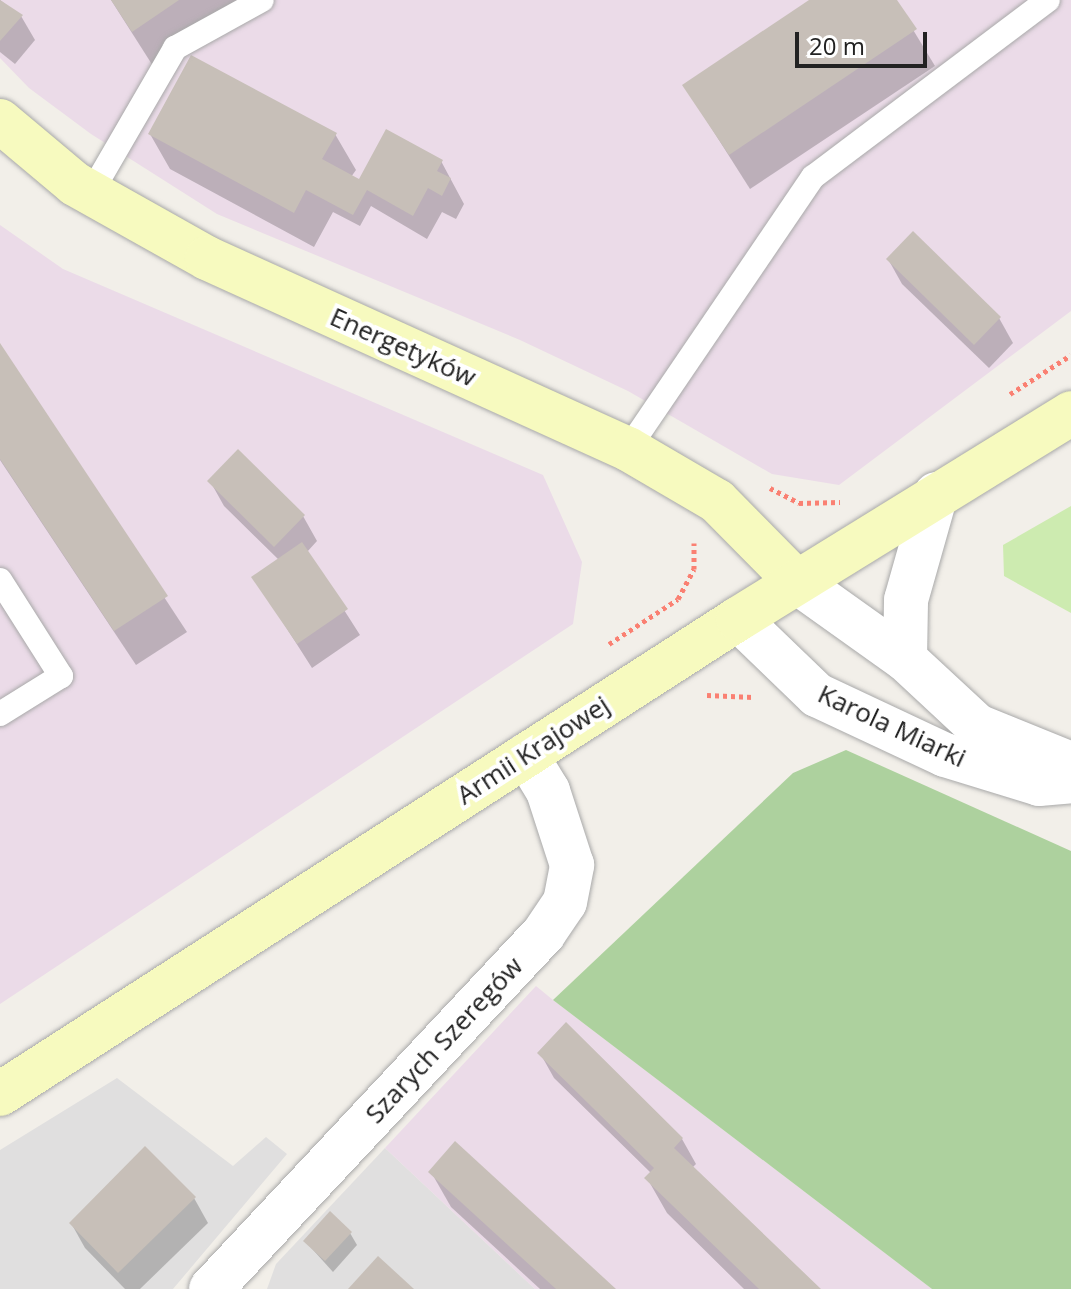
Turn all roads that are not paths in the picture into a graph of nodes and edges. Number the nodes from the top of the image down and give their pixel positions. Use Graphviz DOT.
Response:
graph roads {
  1 [pos="262,0"];
  2 [pos="1048,0"];
  3 [pos="0,121"];
  4 [pos="91,193"];
  5 [pos="1071,413"];
  6 [pos="628,449"];
  7 [pos="936,494"];
  8 [pos="0,580"];
  9 [pos="797,582"];
  10 [pos="738,619"];
  11 [pos="905,659"];
  12 [pos="0,714"];
  13 [pos="526,755"];
  14 [pos="1071,764"];
  15 [pos="1071,781"];
  16 [pos="0,1094"];
  17 [pos="211,1289"];
  1 -- 4 [label="lane"];
  2 -- 6 [label="lane"];
  3 -- 4 [label="street, Energetyków"];
  4 -- 6 [label="street, Energetyków"];
  5 -- 7 [label="street, Armii Krajowej"];
  6 -- 9 [label="street, Energetyków"];
  7 -- 9 [label="street, Armii Krajowej"];
  7 -- 11 [label="street"];
  8 -- 12 [label="lane"];
  9 -- 10 [label="street, Armii Krajowej"];
  9 -- 11 [label="street, Karola Miarki"];
  10 -- 13 [label="street, Armii Krajowej"];
  10 -- 15 [label="street, Karola Miarki"];
  11 -- 14 [label="street, Karola Miarki"];
  13 -- 16 [label="street, Armii Krajowej"];
  13 -- 17 [label="street, Szarych Szeregów"];
}
